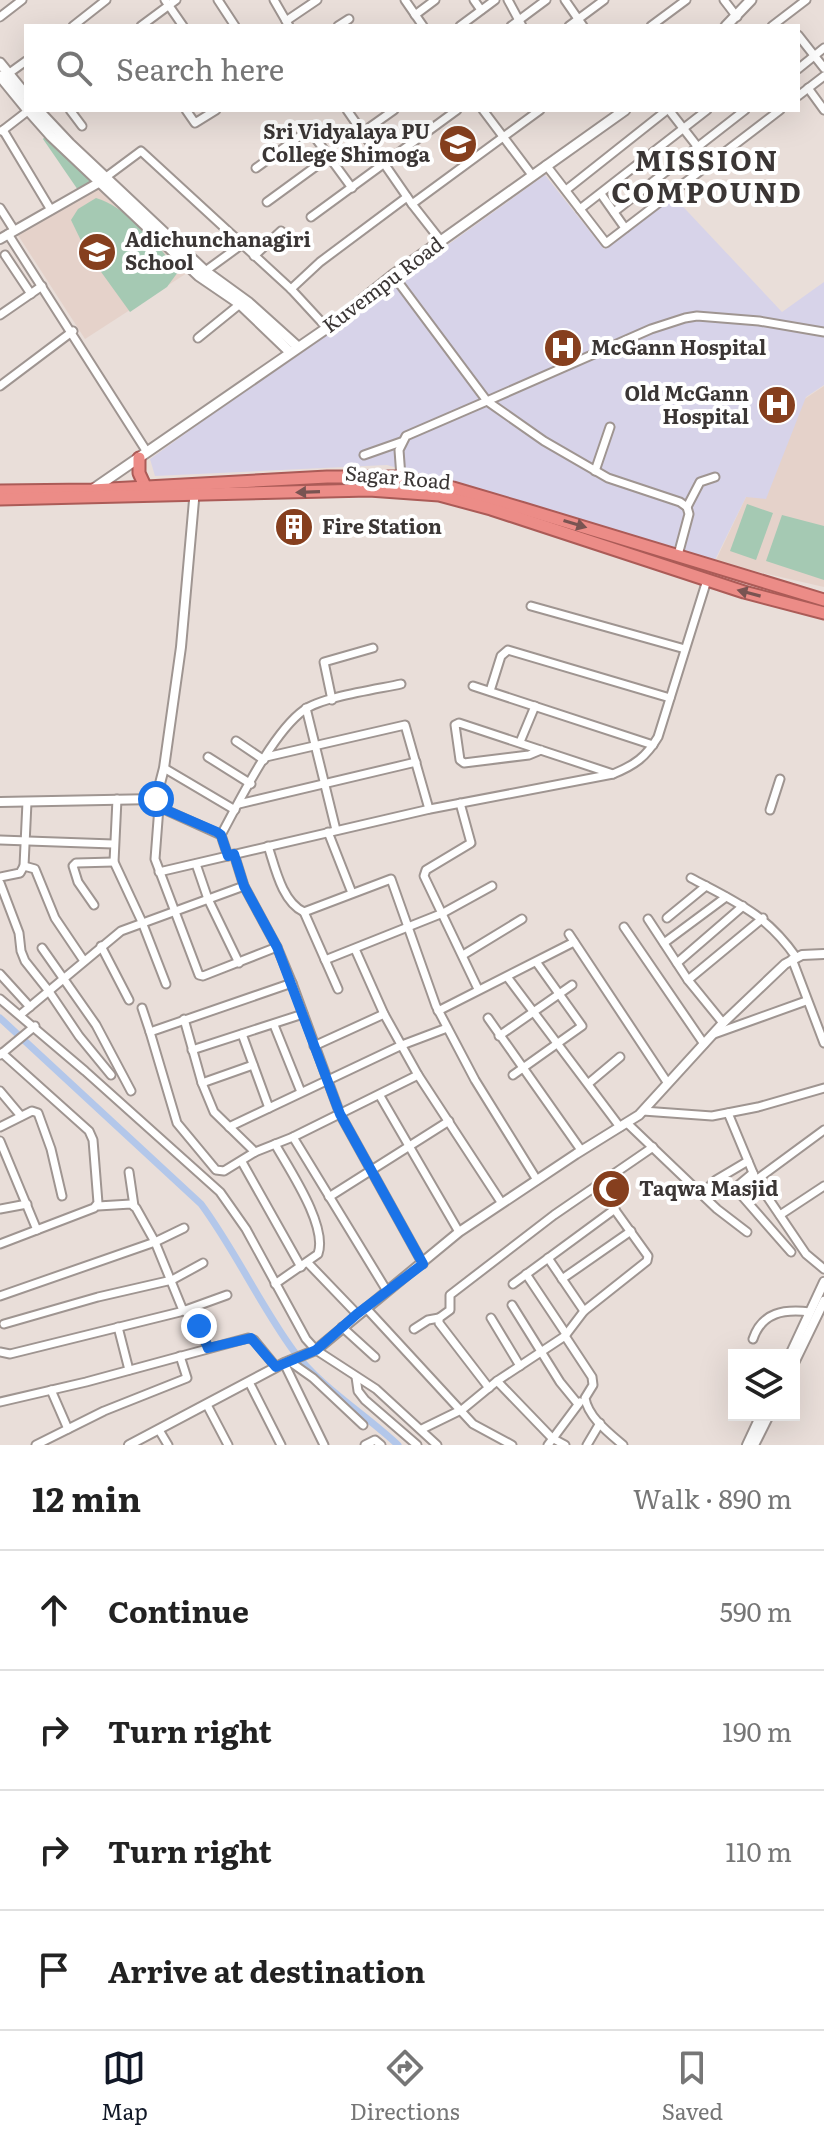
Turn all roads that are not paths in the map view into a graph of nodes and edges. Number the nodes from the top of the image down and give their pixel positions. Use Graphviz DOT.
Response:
graph roads {
  1 [pos="22,0"];
  2 [pos="106,0"];
  3 [pos="218,0"];
  4 [pos="274,0"];
  5 [pos="317,0"];
  6 [pos="405,0"];
  7 [pos="435,0"];
  8 [pos="474,0"];
  9 [pos="495,0"];
  10 [pos="508,0"];
  11 [pos="546,0"];
  12 [pos="565,0"];
  13 [pos="604,0"];
  14 [pos="686,0"];
  15 [pos="724,0"];
  16 [pos="751,0"];
  17 [pos="806,0"];
  18 [pos="170,2"];
  19 [pos="481,10"];
  20 [pos="0,17"];
  21 [pos="737,17"];
  22 [pos="784,18"];
  23 [pos="349,19"];
  24 [pos="419,20"];
  25 [pos="581,23"];
  26 [pos="76,24"];
  27 [pos="143,24"];
  28 [pos="182,24"];
  29 [pos="234,24"];
  30 [pos="288,24"];
  31 [pos="341,24"];
  32 [pos="463,24"];
  33 [pos="517,24"];
  34 [pos="654,24"];
  35 [pos="728,24"];
  36 [pos="775,24"];
  37 [pos="789,24"];
  38 [pos="800,38"];
  39 [pos="824,48"];
  40 [pos="814,56"];
  41 [pos="24,62"];
  42 [pos="0,63"];
  43 [pos="800,67"];
  44 [pos="824,68"];
  45 [pos="824,76"];
  46 [pos="3,77"];
  47 [pos="808,88"];
  48 [pos="24,93"];
  49 [pos="800,94"];
  50 [pos="24,105"];
  51 [pos="824,110"];
  52 [pos="25,112"];
  53 [pos="30,112"];
  54 [pos="40,112"];
  55 [pos="72,112"];
  56 [pos="187,112"];
  57 [pos="213,112"];
  58 [pos="348,112"];
  59 [pos="391,112"];
  60 [pos="454,112"];
  61 [pos="484,112"];
  62 [pos="537,112"];
  63 [pos="622,112"];
  64 [pos="665,112"];
  65 [pos="670,112"];
  66 [pos="704,112"];
  67 [pos="742,112"];
  68 [pos="777,112"];
  69 [pos="82,126"];
  70 [pos="683,129"];
  71 [pos="1,131"];
  72 [pos="363,132"];
  73 [pos="503,138"];
  74 [pos="698,147"];
  75 [pos="330,156"];
  76 [pos="384,164"];
  77 [pos="711,164"];
  78 [pos="546,165"];
  79 [pos="256,168"];
  80 [pos="532,175"];
  81 [pos="103,179"];
  82 [pos="352,188"];
  83 [pos="566,190"];
  84 [pos="601,194"];
  85 [pos="410,201"];
  86 [pos="267,202"];
  87 [pos="0,208"];
  88 [pos="580,209"];
  89 [pos="51,210"];
  90 [pos="614,212"];
  91 [pos="311,217"];
  92 [pos="625,228"];
  93 [pos="281,231"];
  94 [pos="8,234"];
  95 [pos="441,241"];
  96 [pos="241,245"];
  97 [pos="5,255"];
  98 [pos="254,256"];
  99 [pos="202,274"];
  100 [pos="393,275"];
  101 [pos="42,286"];
  102 [pos="291,289"];
  103 [pos="31,294"];
  104 [pos="240,304"];
  105 [pos="0,315"];
  106 [pos="327,328"];
  107 [pos="73,331"];
  108 [pos="824,332"];
  109 [pos="198,338"];
  110 [pos="294,350"];
  111 [pos="0,386"];
  112 [pos="487,401"];
  113 [pos="610,427"];
  114 [pos="401,442"];
  115 [pos="143,455"];
  116 [pos="364,455"];
  117 [pos="595,471"];
  118 [pos="401,477"];
  119 [pos="715,477"];
  120 [pos="145,486"];
  121 [pos="195,489"];
  122 [pos="0,491"];
  123 [pos="88,494"];
  124 [pos="0,499"];
  125 [pos="687,507"];
  126 [pos="678,555"];
  127 [pos="707,580"];
  128 [pos="824,600"];
  129 [pos="531,606"];
  130 [pos="824,613"];
  131 [pos="373,648"];
  132 [pos="685,649"];
  133 [pos="401,684"];
  134 [pos="473,686"];
  135 [pos="490,691"];
  136 [pos="670,698"];
  137 [pos="332,700"];
  138 [pos="535,706"];
  139 [pos="306,708"];
  140 [pos="236,741"];
  141 [pos="520,742"];
  142 [pos="653,745"];
  143 [pos="316,746"];
  144 [pos="541,750"];
  145 [pos="208,757"];
  146 [pos="265,758"];
  147 [pos="416,762"];
  148 [pos="164,768"];
  149 [pos="613,774"];
  150 [pos="780,779"];
  151 [pos="325,783"];
  152 [pos="251,784"];
  153 [pos="117,799"];
  154 [pos="0,802"];
  155 [pos="27,802"];
  156 [pos="158,803"];
  157 [pos="460,803"];
  158 [pos="237,807"];
  159 [pos="429,809"];
  160 [pos="770,810"];
  161 [pos="332,831"];
  162 [pos="221,835"];
  163 [pos="0,840"];
  164 [pos="26,841"];
  165 [pos="113,844"];
  166 [pos="268,846"];
  167 [pos="231,855"];
  168 [pos="114,862"];
  169 [pos="196,864"];
  170 [pos="24,866"];
  171 [pos="159,872"];
  172 [pos="0,877"];
  173 [pos="691,878"];
  174 [pos="0,883"];
  175 [pos="244,886"];
  176 [pos="492,886"];
  177 [pos="706,886"];
  178 [pos="352,893"];
  179 [pos="726,897"];
  180 [pos="208,899"];
  181 [pos="94,905"];
  182 [pos="743,906"];
  183 [pos="174,911"];
  184 [pos="304,912"];
  185 [pos="443,913"];
  186 [pos="667,918"];
  187 [pos="763,918"];
  188 [pos="522,919"];
  189 [pos="648,919"];
  190 [pos="142,922"];
  191 [pos="410,927"];
  192 [pos="624,927"];
  193 [pos="664,943"];
  194 [pos="101,946"];
  195 [pos="277,947"];
  196 [pos="42,948"];
  197 [pos="355,949"];
  198 [pos="824,954"];
  199 [pos="463,955"];
  200 [pos="794,958"];
  201 [pos="325,960"];
  202 [pos="84,961"];
  203 [pos="239,963"];
  204 [pos="537,963"];
  205 [pos="677,963"];
  206 [pos="0,974"];
  207 [pos="64,978"];
  208 [pos="508,978"];
  209 [pos="688,980"];
  210 [pos="292,983"];
  211 [pos="166,984"];
  212 [pos="572,985"];
  213 [pos="338,989"];
  214 [pos="478,989"];
  215 [pos="48,990"];
  216 [pos="560,994"];
  217 [pos="0,999"];
  218 [pos="129,1000"];
  219 [pos="806,1001"];
  220 [pos="30,1007"];
  221 [pos="142,1008"];
  222 [pos="438,1011"];
  223 [pos="534,1013"];
  224 [pos="303,1014"];
  225 [pos="384,1014"];
  226 [pos="20,1015"];
  227 [pos="488,1018"];
  228 [pos="184,1019"];
  229 [pos="723,1023"];
  230 [pos="274,1025"];
  231 [pos="32,1028"];
  232 [pos="447,1028"];
  233 [pos="150,1032"];
  234 [pos="242,1034"];
  235 [pos="713,1034"];
  236 [pos="499,1036"];
  237 [pos="824,1043"];
  238 [pos="704,1044"];
  239 [pos="402,1045"];
  240 [pos="558,1045"];
  241 [pos="314,1046"];
  242 [pos="192,1050"];
  243 [pos="1,1054"];
  244 [pos="620,1057"];
  245 [pos="253,1065"];
  246 [pos="524,1067"];
  247 [pos="111,1075"];
  248 [pos="418,1075"];
  249 [pos="513,1075"];
  250 [pos="326,1081"];
  251 [pos="667,1082"];
  252 [pos="202,1083"];
  253 [pos="589,1083"];
  254 [pos="824,1088"];
  255 [pos="0,1091"];
  256 [pos="131,1091"];
  257 [pos="301,1092"];
  258 [pos="380,1096"];
  259 [pos="269,1108"];
  260 [pos="643,1111"];
  261 [pos="728,1113"];
  262 [pos="340,1114"];
  263 [pos="21,1116"];
  264 [pos="449,1121"];
  265 [pos="623,1125"];
  266 [pos="0,1127"];
  267 [pos="229,1127"];
  268 [pos="824,1130"];
  269 [pos="293,1137"];
  270 [pos="1,1144"];
  271 [pos="275,1144"];
  272 [pos="410,1146"];
  273 [pos="653,1147"];
  274 [pos="581,1150"];
  275 [pos="255,1152"];
  276 [pos="748,1161"];
  277 [pos="242,1162"];
  278 [pos="129,1172"];
  279 [pos="370,1172"];
  280 [pos="755,1177"];
  281 [pos="537,1180"];
  282 [pos="597,1185"];
  283 [pos="824,1186"];
  284 [pos="702,1194"];
  285 [pos="62,1196"];
  286 [pos="329,1197"];
  287 [pos="501,1202"];
  288 [pos="27,1204"];
  289 [pos="98,1206"];
  290 [pos="134,1206"];
  291 [pos="0,1209"];
  292 [pos="615,1209"];
  293 [pos="780,1215"];
  294 [pos="184,1228"];
  295 [pos="37,1230"];
  296 [pos="631,1231"];
  297 [pos="459,1232"];
  298 [pos="747,1232"];
  299 [pos="155,1242"];
  300 [pos="0,1244"];
  301 [pos="791,1252"];
  302 [pos="548,1258"];
  303 [pos="203,1263"];
  304 [pos="423,1264"];
  305 [pos="304,1265"];
  306 [pos="824,1269"];
  307 [pos="526,1274"];
  308 [pos="562,1279"];
  309 [pos="172,1280"];
  310 [pos="824,1282"];
  311 [pos="275,1284"];
  312 [pos="513,1284"];
  313 [pos="387,1291"];
  314 [pos="227,1295"];
  315 [pos="0,1296"];
  316 [pos="824,1301"];
  317 [pos="512,1305"];
  318 [pos="366,1308"];
  319 [pos="184,1311"];
  320 [pos="584,1311"];
  321 [pos="810,1312"];
  322 [pos="357,1314"];
  323 [pos="439,1318"];
  324 [pos="491,1318"];
  325 [pos="4,1324"];
  326 [pos="118,1327"];
  327 [pos="342,1327"];
  328 [pos="414,1329"];
  329 [pos="566,1335"];
  330 [pos="753,1339"];
  331 [pos="208,1348"];
  332 [pos="793,1349"];
  333 [pos="316,1350"];
  334 [pos="800,1351"];
  335 [pos="0,1352"];
  336 [pos="541,1352"];
  337 [pos="180,1356"];
  338 [pos="375,1357"];
  339 [pos="285,1362"];
  340 [pos="520,1366"];
  341 [pos="129,1370"];
  342 [pos="356,1377"];
  343 [pos="497,1381"];
  344 [pos="249,1382"];
  345 [pos="489,1388"];
  346 [pos="51,1390"];
  347 [pos="581,1401"];
  348 [pos="0,1402"];
  349 [pos="207,1405"];
  350 [pos="459,1411"];
  351 [pos="758,1421"];
  352 [pos="766,1421"];
  353 [pos="600,1423"];
  354 [pos="363,1425"];
  355 [pos="68,1429"];
  356 [pos="422,1429"];
  357 [pos="159,1430"];
  358 [pos="550,1441"];
  359 [pos="36,1445"];
  360 [pos="129,1445"];
  361 [pos="168,1445"];
  362 [pos="228,1445"];
  363 [pos="281,1445"];
  364 [pos="324,1445"];
  365 [pos="365,1445"];
  366 [pos="381,1445"];
  367 [pos="417,1445"];
  368 [pos="437,1445"];
  369 [pos="512,1445"];
  370 [pos="565,1445"];
  371 [pos="587,1445"];
  372 [pos="623,1445"];
  373 [pos="747,1445"];
  374 [pos="754,1445"];
  1 -- 20 [label="street"];
  2 -- 26 [label="street"];
  3 -- 29 [label="street"];
  4 -- 30 [label="street"];
  5 -- 30 [label="street"];
  6 -- 24 [label="street"];
  7 -- 24 [label="street"];
  8 -- 19 [label="street"];
  9 -- 19 [label="street"];
  10 -- 33 [label="street"];
  11 -- 33 [label="street"];
  12 -- 25 [label="street"];
  13 -- 25 [label="street"];
  14 -- 34 [label="street"];
  15 -- 21 [label="street"];
  16 -- 21 [label="main road"];
  17 -- 22 [label="street"];
  18 -- 27 [label="street"];
  18 -- 28 [label="street"];
  19 -- 32 [label="street"];
  21 -- 35 [label="main road"];
  22 -- 36 [label="street"];
  22 -- 37 [label="street"];
  23 -- 31 [label="street"];
  38 -- 40 [label="street"];
  39 -- 40 [label="street"];
  40 -- 43 [label="street"];
  40 -- 44 [label="street"];
  41 -- 46 [label="street"];
  42 -- 46 [label="main road"];
  45 -- 47 [label="street"];
  46 -- 48 [label="main road"];
  46 -- 50 [label="main road"];
  47 -- 49 [label="street"];
  47 -- 51 [label="street"];
  52 -- 71 [label="street"];
  53 -- 81 [label="main road"];
  54 -- 81 [label="main road"];
  55 -- 69 [label="street"];
  56 -- 57 [label="street"];
  58 -- 72 [label="street"];
  59 -- 72 [label="street"];
  60 -- 76 [label="street"];
  61 -- 73 [label="street"];
  62 -- 73 [label="street"];
  63 -- 78 [label="main road, Kuvempu Road"];
  64 -- 83 [label="street"];
  65 -- 70 [label="street"];
  66 -- 70 [label="street"];
  67 -- 74 [label="street"];
  68 -- 77 [label="street"];
  70 -- 74 [label="street"];
  70 -- 84 [label="street"];
  71 -- 89 [label="street"];
  72 -- 76 [label="street"];
  73 -- 80 [label="street"];
  73 -- 85 [label="street"];
  74 -- 77 [label="street"];
  74 -- 90 [label="street"];
  75 -- 79 [label="street"];
  75 -- 82 [label="street"];
  75 -- 86 [label="street"];
  76 -- 82 [label="street"];
  76 -- 85 [label="street"];
  77 -- 92 [label="street"];
  78 -- 80 [label="main road, Kuvempu Road"];
  78 -- 83 [label="street"];
  80 -- 95 [label="main road, Kuvempu Road"];
  81 -- 89 [label="street"];
  81 -- 96 [label="street"];
  81 -- 99 [label="main road"];
  82 -- 91 [label="street"];
  83 -- 88 [label="street"];
  84 -- 88 [label="street"];
  84 -- 90 [label="street"];
  85 -- 95 [label="street"];
  85 -- 102 [label="street"];
  87 -- 94 [label="street"];
  88 -- 92 [label="street"];
  89 -- 94 [label="street"];
  90 -- 92 [label="street"];
  93 -- 98 [label="street"];
  94 -- 101 [label="street"];
  95 -- 100 [label="main road, Kuvempu Road"];
  96 -- 98 [label="street"];
  96 -- 99 [label="street"];
  97 -- 103 [label="street"];
  98 -- 102 [label="street"];
  99 -- 104 [label="main road"];
  99 -- 110 [label="main road"];
  100 -- 106 [label="main road, Kuvempu Road"];
  100 -- 112 [label="street"];
  101 -- 103 [label="street"];
  101 -- 107 [label="street"];
  102 -- 106 [label="street"];
  103 -- 105 [label="street"];
  104 -- 109 [label="street"];
  104 -- 110 [label="main road"];
  106 -- 110 [label="main road, Kuvempu Road"];
  107 -- 111 [label="street"];
  107 -- 115 [label="street"];
  108 -- 112 [label="street"];
  110 -- 115 [label="main road, Kuvempu Road"];
  112 -- 114 [label="street"];
  112 -- 117 [label="street"];
  113 -- 117 [label="street"];
  114 -- 116 [label="street"];
  114 -- 118 [label="street"];
  115 -- 120 [label="highway"];
  115 -- 123 [label="main road, Kuvempu Road"];
  117 -- 125 [label="street"];
  118 -- 121 [label="highway, Sagar Road"];
  118 -- 126 [label="highway, Sagar Road, one-way"];
  119 -- 125 [label="street"];
  120 -- 121 [label="highway, Sagar Road"];
  120 -- 123 [label="highway, Sagar Road"];
  121 -- 123 [label="highway, Sagar Road"];
  127 -- 121 [label="highway, Sagar Road, one-way"];
  121 -- 148 [label="street"];
  122 -- 123 [label="highway, Sagar Road"];
  123 -- 124 [label="highway, Sagar Road"];
  125 -- 126 [label="street"];
  126 -- 128 [label="highway, Sagar Road"];
  130 -- 127 [label="highway, Sagar Road, one-way"];
  127 -- 132 [label="street"];
  129 -- 132 [label="street"];
  131 -- 137 [label="street"];
  132 -- 136 [label="street"];
  133 -- 137 [label="street"];
  134 -- 135 [label="street"];
  135 -- 136 [label="street"];
  135 -- 138 [label="street"];
  136 -- 142 [label="street"];
  137 -- 139 [label="street"];
  138 -- 141 [label="street"];
  138 -- 142 [label="street"];
  139 -- 143 [label="street"];
  139 -- 146 [label="street"];
  140 -- 146 [label="street"];
  141 -- 144 [label="street"];
  141 -- 144 [label="street"];
  142 -- 149 [label="street"];
  143 -- 146 [label="street"];
  143 -- 147 [label="street"];
  143 -- 151 [label="street"];
  144 -- 149 [label="street"];
  145 -- 152 [label="street"];
  146 -- 152 [label="street"];
  147 -- 151 [label="street"];
  147 -- 159 [label="street"];
  148 -- 156 [label="street"];
  148 -- 158 [label="street"];
  149 -- 157 [label="street"];
  150 -- 160 [label="street"];
  151 -- 158 [label="street"];
  151 -- 161 [label="street"];
  152 -- 158 [label="street"];
  153 -- 155 [label="street"];
  153 -- 156 [label="street"];
  153 -- 165 [label="street"];
  154 -- 155 [label="street"];
  155 -- 164 [label="street"];
  156 -- 162 [label="street"];
  156 -- 171 [label="street"];
  157 -- 159 [label="street"];
  157 -- 185 [label="street"];
  158 -- 162 [label="street"];
  159 -- 161 [label="street"];
  161 -- 166 [label="street"];
  161 -- 178 [label="street"];
  162 -- 167 [label="street"];
  163 -- 164 [label="street"];
  164 -- 165 [label="street"];
  164 -- 170 [label="street"];
  165 -- 168 [label="street"];
  166 -- 167 [label="street"];
  166 -- 184 [label="street"];
  167 -- 169 [label="street"];
  167 -- 175 [label="street"];
  168 -- 181 [label="street"];
  168 -- 190 [label="street"];
  169 -- 171 [label="street"];
  169 -- 180 [label="street"];
  170 -- 172 [label="street"];
  170 -- 202 [label="street"];
  171 -- 183 [label="street"];
  173 -- 177 [label="street"];
  174 -- 215 [label="street"];
  175 -- 180 [label="street"];
  175 -- 195 [label="street"];
  176 -- 185 [label="street"];
  177 -- 179 [label="street"];
  177 -- 186 [label="street"];
  178 -- 184 [label="street"];
  178 -- 191 [label="street"];
  179 -- 182 [label="street"];
  179 -- 193 [label="street"];
  180 -- 183 [label="street"];
  180 -- 203 [label="street"];
  182 -- 187 [label="street"];
  182 -- 205 [label="street"];
  183 -- 190 [label="street"];
  183 -- 203 [label="street"];
  184 -- 201 [label="street"];
  185 -- 191 [label="street"];
  185 -- 199 [label="street"];
  187 -- 200 [label="street"];
  187 -- 209 [label="street"];
  188 -- 199 [label="street"];
  189 -- 193 [label="street"];
  190 -- 194 [label="street"];
  190 -- 211 [label="street"];
  191 -- 197 [label="street"];
  191 -- 222 [label="street"];
  192 -- 238 [label="street"];
  193 -- 205 [label="street"];
  194 -- 202 [label="street"];
  194 -- 218 [label="street"];
  195 -- 203 [label="street"];
  195 -- 210 [label="street"];
  196 -- 207 [label="street"];
  197 -- 201 [label="street"];
  197 -- 225 [label="street"];
  198 -- 200 [label="street"];
  199 -- 214 [label="street"];
  200 -- 219 [label="street"];
  200 -- 229 [label="street"];
  201 -- 213 [label="street"];
  202 -- 207 [label="street"];
  204 -- 208 [label="street"];
  204 -- 216 [label="street"];
  204 -- 251 [label="street"];
  205 -- 209 [label="street"];
  206 -- 220 [label="street"];
  207 -- 215 [label="street"];
  207 -- 256 [label="street"];
  208 -- 214 [label="street"];
  208 -- 223 [label="street"];
  209 -- 229 [label="street"];
  210 -- 224 [label="street"];
  210 -- 228 [label="street"];
  212 -- 216 [label="street"];
  214 -- 222 [label="street"];
  215 -- 220 [label="street"];
  215 -- 247 [label="street"];
  216 -- 223 [label="street"];
  216 -- 240 [label="street"];
  217 -- 226 [label="street"];
  219 -- 235 [label="street"];
  219 -- 237 [label="street"];
  220 -- 226 [label="street"];
  221 -- 233 [label="street"];
  222 -- 232 [label="street"];
  223 -- 236 [label="street"];
  223 -- 240 [label="street"];
  224 -- 230 [label="street"];
  224 -- 241 [label="street"];
  225 -- 239 [label="street"];
  225 -- 241 [label="street"];
  226 -- 231 [label="street"];
  227 -- 236 [label="street"];
  228 -- 233 [label="street"];
  228 -- 242 [label="street"];
  229 -- 235 [label="street"];
  230 -- 234 [label="street"];
  230 -- 257 [label="street"];
  231 -- 243 [label="street"];
  231 -- 311 [label="street"];
  232 -- 239 [label="street"];
  232 -- 281 [label="street"];
  233 -- 277 [label="street"];
  234 -- 242 [label="street"];
  234 -- 245 [label="street"];
  235 -- 238 [label="street"];
  236 -- 246 [label="street"];
  238 -- 251 [label="street"];
  239 -- 248 [label="street"];
  239 -- 250 [label="street"];
  240 -- 246 [label="street"];
  240 -- 253 [label="street"];
  241 -- 250 [label="street"];
  242 -- 252 [label="street"];
  243 -- 289 [label="street"];
  244 -- 253 [label="street"];
  245 -- 252 [label="street"];
  245 -- 259 [label="street"];
  246 -- 249 [label="street"];
  246 -- 274 [label="street"];
  248 -- 258 [label="street"];
  248 -- 264 [label="street"];
  250 -- 257 [label="street"];
  250 -- 262 [label="street"];
  251 -- 260 [label="street"];
  252 -- 267 [label="street"];
  253 -- 265 [label="street"];
  254 -- 261 [label="street"];
  255 -- 263 [label="street"];
  257 -- 259 [label="street"];
  258 -- 262 [label="street"];
  258 -- 272 [label="street"];
  259 -- 267 [label="street"];
  260 -- 261 [label="street"];
  260 -- 265 [label="street"];
  261 -- 276 [label="street"];
  262 -- 269 [label="street"];
  262 -- 279 [label="street"];
  263 -- 266 [label="street"];
  263 -- 285 [label="street"];
  264 -- 272 [label="street"];
  264 -- 287 [label="street"];
  265 -- 273 [label="street"];
  265 -- 274 [label="street"];
  267 -- 275 [label="street"];
  268 -- 280 [label="street"];
  269 -- 271 [label="street"];
  269 -- 286 [label="street"];
  270 -- 288 [label="street"];
  271 -- 275 [label="street"];
  271 -- 305 [label="street"];
  272 -- 279 [label="street"];
  272 -- 297 [label="street"];
  273 -- 282 [label="street"];
  273 -- 284 [label="street"];
  274 -- 281 [label="street"];
  275 -- 277 [label="street"];
  276 -- 280 [label="street"];
  276 -- 284 [label="street"];
  277 -- 305 [label="street"];
  278 -- 290 [label="street"];
  279 -- 286 [label="street"];
  279 -- 304 [label="street"];
  280 -- 293 [label="street"];
  280 -- 301 [label="street"];
  281 -- 287 [label="street"];
  282 -- 292 [label="street"];
  282 -- 323 [label="street"];
  283 -- 293 [label="street"];
  284 -- 298 [label="street"];
  286 -- 313 [label="street"];
  287 -- 297 [label="street"];
  288 -- 291 [label="street"];
  288 -- 295 [label="street"];
  289 -- 290 [label="street"];
  289 -- 295 [label="street"];
  290 -- 299 [label="street"];
  292 -- 296 [label="street"];
  292 -- 302 [label="street"];
  293 -- 306 [label="street"];
  294 -- 299 [label="street"];
  295 -- 300 [label="street"];
  296 -- 308 [label="street"];
  296 -- 320 [label="street"];
  297 -- 304 [label="street"];
  299 -- 309 [label="street"];
  299 -- 315 [label="street"];
  302 -- 307 [label="street"];
  302 -- 308 [label="street"];
  303 -- 309 [label="street"];
  304 -- 313 [label="street"];
  305 -- 311 [label="street"];
  305 -- 322 [label="street"];
  307 -- 312 [label="street"];
  307 -- 329 [label="street"];
  308 -- 320 [label="street"];
  309 -- 319 [label="street"];
  309 -- 325 [label="street"];
  310 -- 321 [label="street"];
  311 -- 333 [label="street"];
  313 -- 318 [label="street"];
  314 -- 319 [label="street"];
  316 -- 334 [label="street"];
  317 -- 336 [label="street"];
  318 -- 322 [label="street"];
  318 -- 350 [label="street"];
  319 -- 326 [label="street"];
  319 -- 331 [label="street"];
  320 -- 329 [label="street"];
  321 -- 330 [label="street"];
  321 -- 332 [label="street"];
  322 -- 327 [label="street"];
  323 -- 328 [label="street"];
  323 -- 345 [label="street"];
  324 -- 340 [label="street"];
  326 -- 335 [label="street"];
  326 -- 341 [label="street"];
  327 -- 333 [label="street"];
  327 -- 338 [label="street"];
  329 -- 336 [label="street"];
  329 -- 347 [label="street"];
  331 -- 337 [label="street"];
  331 -- 339 [label="street"];
  333 -- 339 [label="street"];
  333 -- 342 [label="street"];
  336 -- 340 [label="street"];
  336 -- 347 [label="street"];
  337 -- 341 [label="street"];
  337 -- 355 [label="street"];
  339 -- 344 [label="street"];
  339 -- 354 [label="street"];
  339 -- 364 [label="street"];
  340 -- 343 [label="street"];
  341 -- 346 [label="street"];
  342 -- 356 [label="street"];
  342 -- 367 [label="street"];
  343 -- 345 [label="street"];
  343 -- 358 [label="street"];
  344 -- 349 [label="street"];
  344 -- 363 [label="street"];
  345 -- 350 [label="street"];
  346 -- 348 [label="street"];
  346 -- 355 [label="street"];
  347 -- 353 [label="street"];
  347 -- 358 [label="street"];
  349 -- 357 [label="street"];
  349 -- 362 [label="street"];
  350 -- 356 [label="street"];
  350 -- 369 [label="street"];
  351 -- 373 [label="street"];
  352 -- 374 [label="street"];
  353 -- 371 [label="street"];
  353 -- 372 [label="street"];
  355 -- 359 [label="street"];
  356 -- 368 [label="street"];
  357 -- 360 [label="street"];
  357 -- 361 [label="street"];
  358 -- 370 [label="street"];
  365 -- 366 [label="street"];
}
